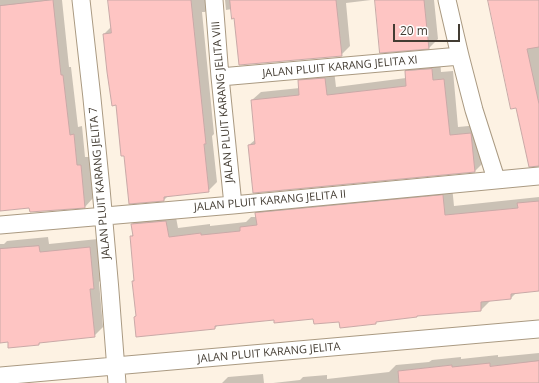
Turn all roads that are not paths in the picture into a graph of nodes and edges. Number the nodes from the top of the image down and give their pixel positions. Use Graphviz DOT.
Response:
graph roads {
  1 [pos="81,0"];
  2 [pos="214,0"];
  3 [pos="447,0"];
  4 [pos="460,56"];
  5 [pos="220,78"];
  6 [pos="539,176"];
  7 [pos="496,179"];
  8 [pos="233,205"];
  9 [pos="104,216"];
  10 [pos="0,225"];
  11 [pos="539,329"];
  12 [pos="116,366"];
  13 [pos="0,376"];
  14 [pos="117,383"];
  1 -- 9 [label="street, JALAN PLUIT KARANG JELITA 7"];
  2 -- 5 [label="street, JALAN PLUIT KARANG JELITA VIII"];
  3 -- 4 [label="street"];
  4 -- 5 [label="street, JALAN PLUIT KARANG JELITA XI"];
  4 -- 7 [label="street"];
  5 -- 8 [label="street, JALAN PLUIT KARANG JELITA VIII"];
  6 -- 7 [label="street, JALAN PLUIT KARANG JELITA II"];
  7 -- 8 [label="street, JALAN PLUIT KARANG JELITA II"];
  8 -- 9 [label="street, JALAN PLUIT KARANG JELITA II"];
  9 -- 10 [label="street, JALAN PLUIT KARANG JELITA II"];
  9 -- 12 [label="street, JALAN PLUIT KARANG JELITA 7"];
  11 -- 12 [label="street, JALAN PLUIT KARANG JELITA"];
  12 -- 13 [label="street, JALAN PLUIT KARANG JELITA"];
  12 -- 14 [label="street, JALAN PLUIT KARANG JELITA 7"];
}
